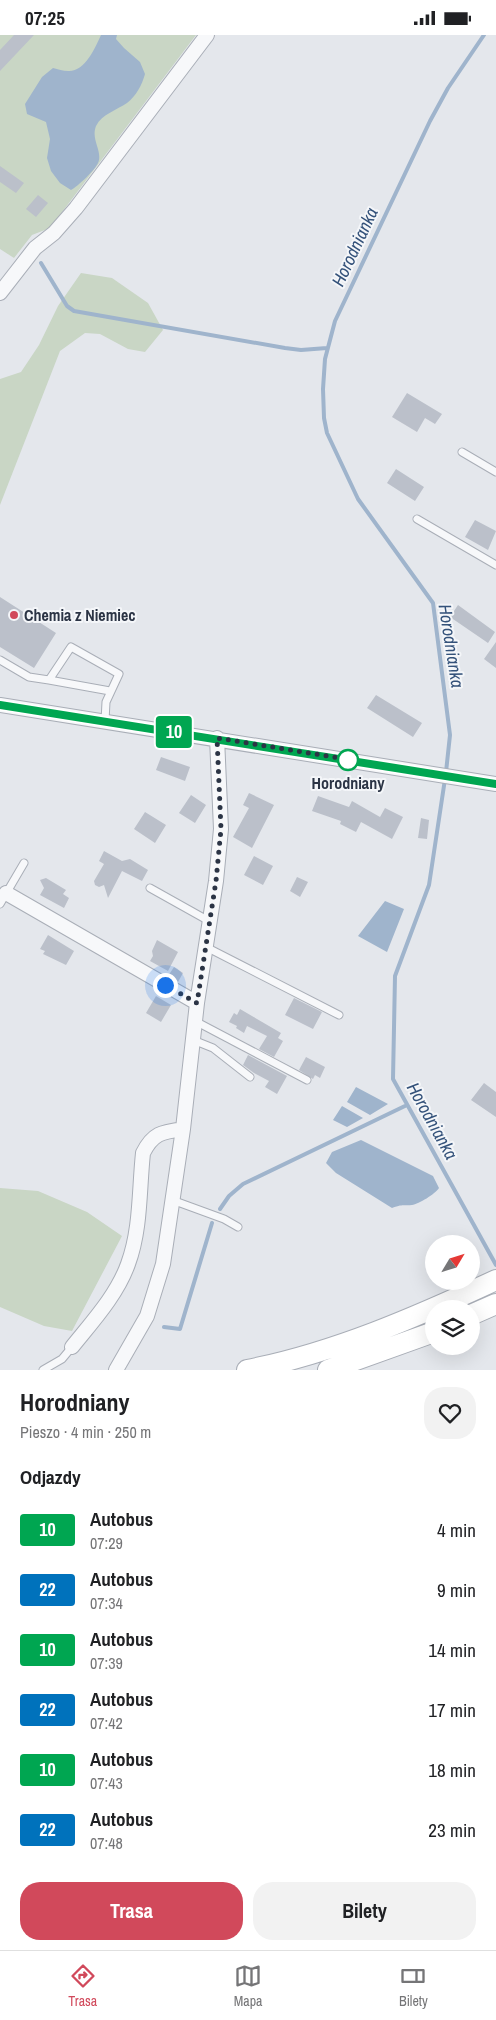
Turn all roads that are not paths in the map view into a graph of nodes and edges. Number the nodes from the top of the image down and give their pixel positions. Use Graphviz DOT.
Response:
graph roads {
  1 [pos="207,35"];
  2 [pos="0,293"];
  3 [pos="462,452"];
  4 [pos="496,472"];
  5 [pos="418,519"];
  6 [pos="496,565"];
  7 [pos="0,660"];
  8 [pos="49,680"];
  9 [pos="110,691"];
  10 [pos="0,705"];
  11 [pos="105,721"];
  12 [pos="217,738"];
  13 [pos="496,783"];
  14 [pos="24,863"];
  15 [pos="150,888"];
  16 [pos="3,899"];
  17 [pos="210,921"];
  18 [pos="206,947"];
  19 [pos="197,1003"];
  20 [pos="339,1015"];
  21 [pos="195,1021"];
  22 [pos="193,1040"];
  23 [pos="250,1077"];
  24 [pos="308,1080"];
  25 [pos="183,1129"];
  26 [pos="172,1200"];
  27 [pos="238,1227"];
  28 [pos="487,1285"];
  29 [pos="494,1305"];
  30 [pos="480,1311"];
  31 [pos="425,1335"];
  32 [pos="72,1347"];
  33 [pos="43,1370"];
  34 [pos="116,1370"];
  35 [pos="247,1370"];
  36 [pos="328,1370"];
  1 -- 2 [label="street"];
  3 -- 4 [label="lane"];
  5 -- 6 [label="lane"];
  7 -- 8 [label="lane"];
  8 -- 9 [label="lane"];
  8 -- 9 [label="lane"];
  9 -- 11 [label="lane"];
  10 -- 11 [label="street"];
  11 -- 12 [label="street"];
  12 -- 13 [label="street"];
  12 -- 17 [label="street"];
  14 -- 16 [label="lane"];
  15 -- 17 [label="lane"];
  16 -- 19 [label="street"];
  17 -- 18 [label="street"];
  18 -- 19 [label="street"];
  18 -- 20 [label="lane"];
  19 -- 21 [label="street"];
  21 -- 22 [label="street"];
  21 -- 24 [label="lane"];
  22 -- 23 [label="lane"];
  22 -- 25 [label="street"];
  25 -- 26 [label="street"];
  25 -- 32 [label="street"];
  26 -- 27 [label="lane"];
  26 -- 34 [label="street"];
  28 -- 35 [label="main road"];
  29 -- 30 [label="main road"];
  31 -- 36 [label="main road"];
  32 -- 33 [label="lane"];
}
